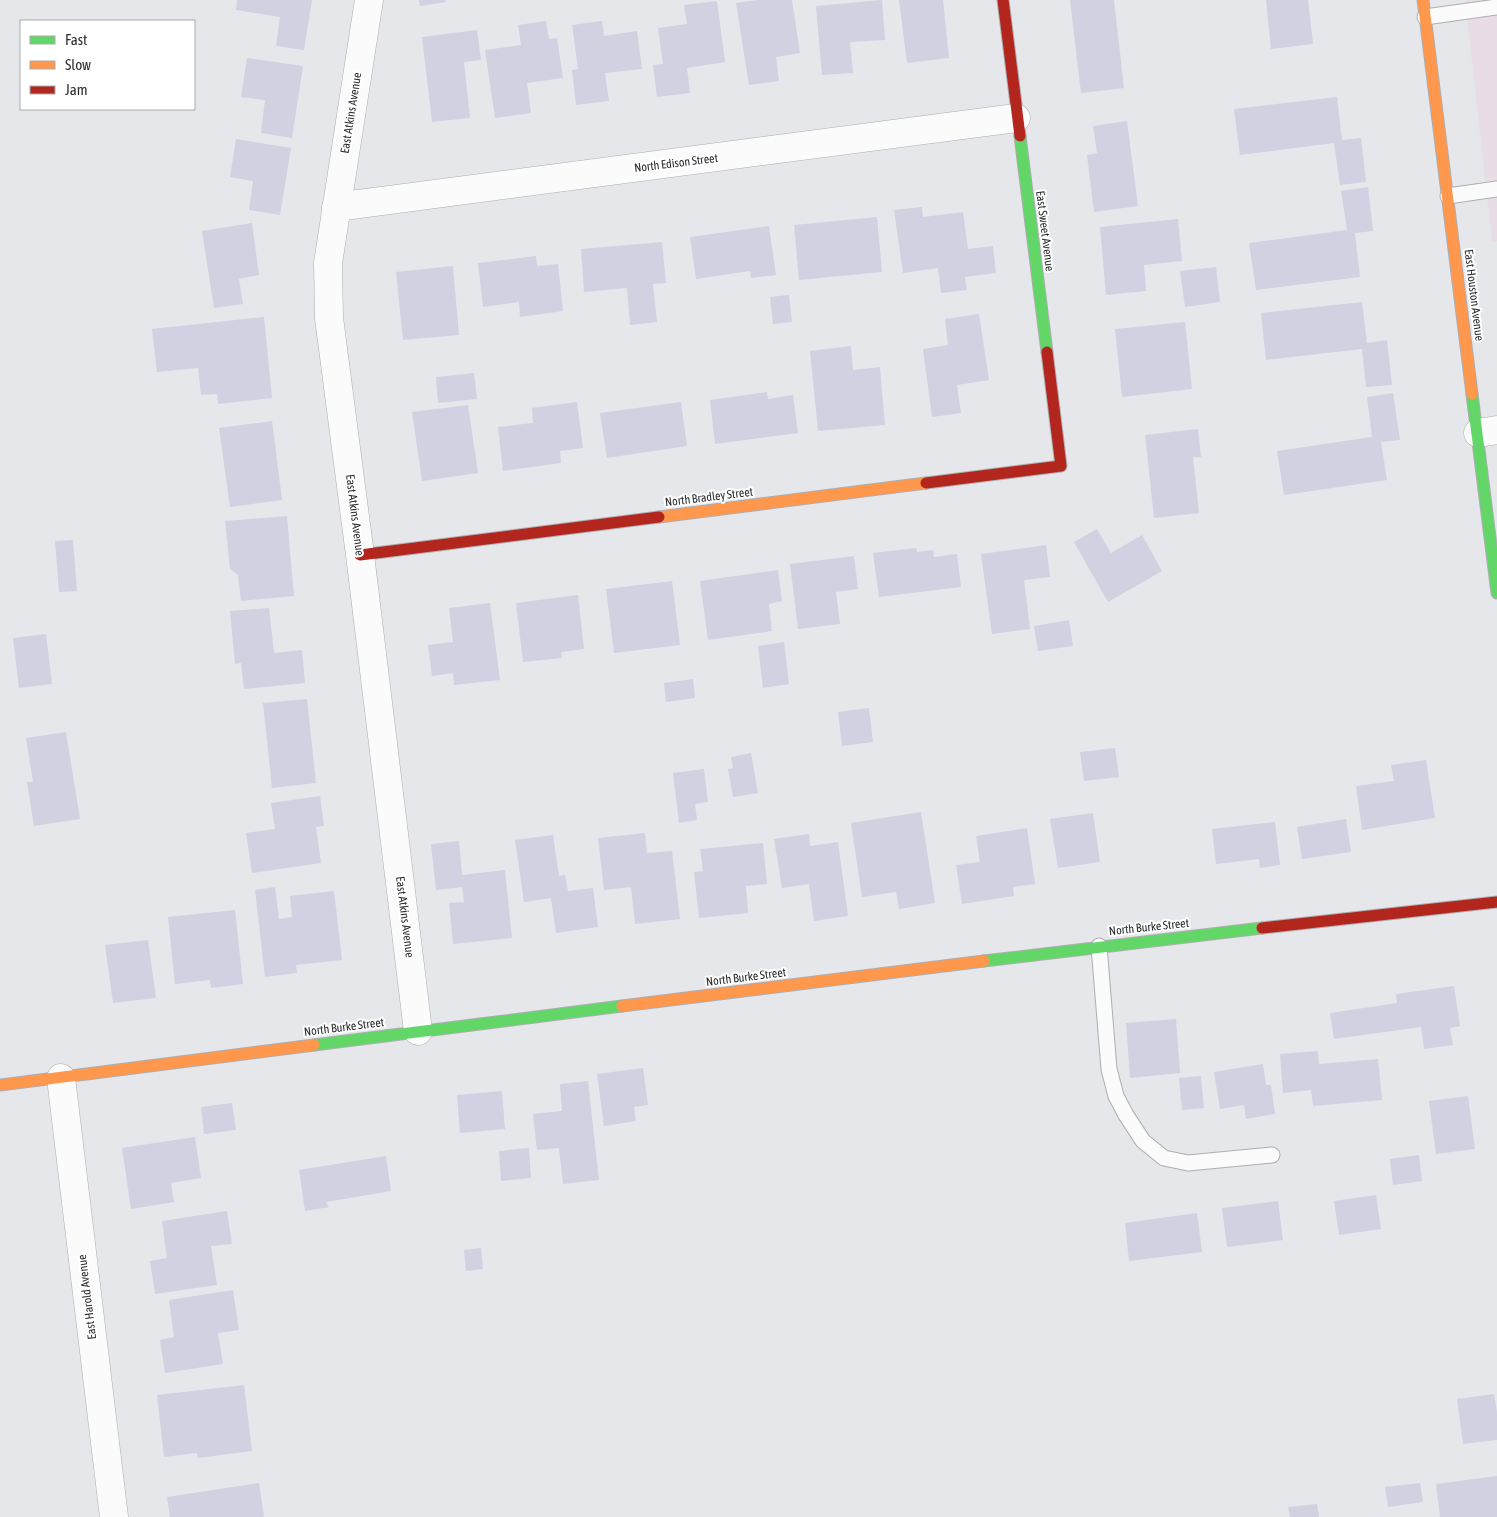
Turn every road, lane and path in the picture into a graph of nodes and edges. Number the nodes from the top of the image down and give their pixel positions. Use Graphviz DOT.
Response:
graph roads {
  1 [pos="369,0"];
  2 [pos="1002,0"];
  3 [pos="1423,0"];
  4 [pos="1497,7"];
  5 [pos="1426,17"];
  6 [pos="1016,118"];
  7 [pos="1497,189"];
  8 [pos="1448,196"];
  9 [pos="336,207"];
  10 [pos="1487,432"];
  11 [pos="1061,466"];
  12 [pos="360,555"];
  13 [pos="1497,593"];
  14 [pos="1497,902"];
  15 [pos="1100,946"];
  16 [pos="418,1031"];
  17 [pos="61,1078"];
  18 [pos="0,1085"];
  19 [pos="1272,1155"];
  20 [pos="114,1517"];
  1 -- 9 [label="street, East Atkins Avenue"];
  2 -- 6 [label="street, East Sweet Avenue"];
  3 -- 5 [label="street, East Houston Avenue"];
  4 -- 5 [label="lane"];
  5 -- 8 [label="street, East Houston Avenue"];
  6 -- 9 [label="street, North Edison Street"];
  6 -- 11 [label="street, East Sweet Avenue"];
  7 -- 8 [label="lane"];
  8 -- 10 [label="street, East Houston Avenue"];
  9 -- 12 [label="street, East Atkins Avenue"];
  10 -- 13 [label="street, East Houston Avenue"];
  11 -- 12 [label="street, North Bradley Street"];
  12 -- 16 [label="street, East Atkins Avenue"];
  14 -- 15 [label="street, North Burke Street"];
  15 -- 16 [label="street, North Burke Street"];
  15 -- 19 [label="lane"];
  16 -- 17 [label="street, North Burke Street"];
  17 -- 18 [label="street, North Burke Street"];
  17 -- 20 [label="street, East Harold Avenue"];
}
